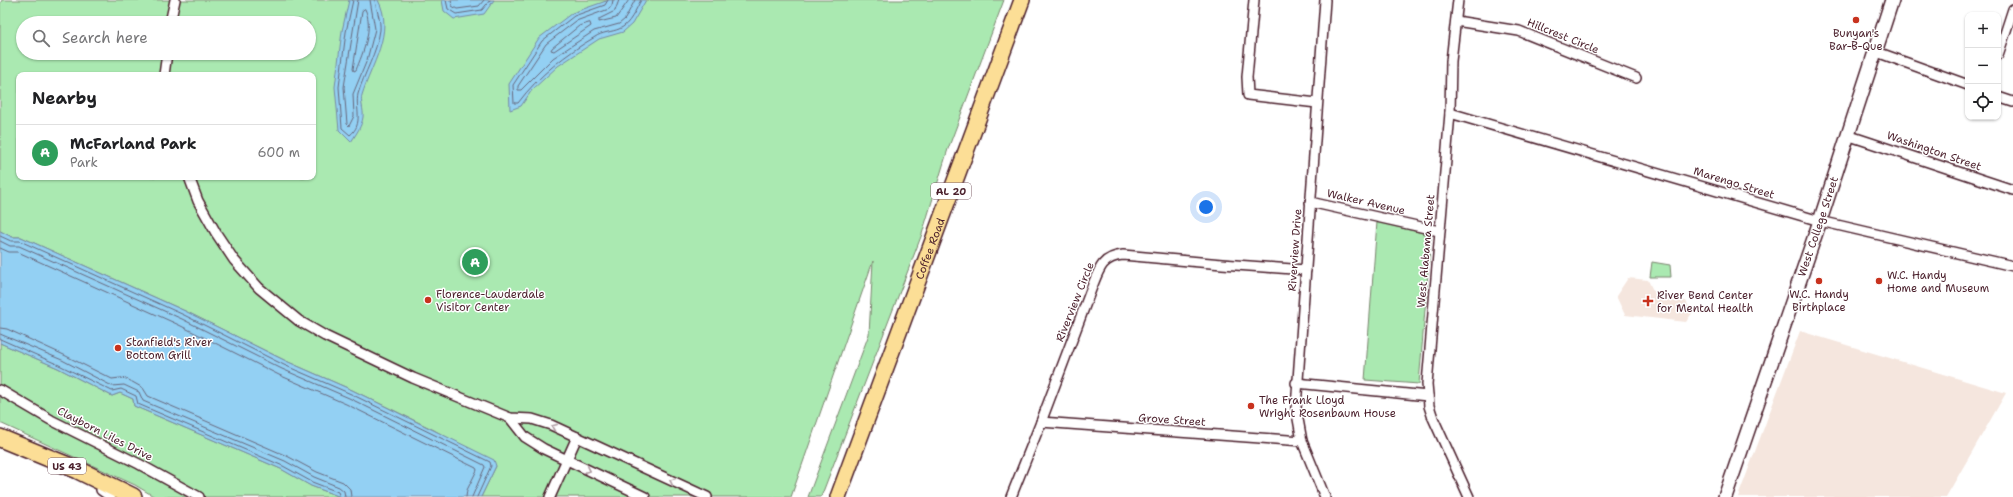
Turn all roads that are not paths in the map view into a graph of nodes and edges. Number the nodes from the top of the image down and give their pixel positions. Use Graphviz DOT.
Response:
graph roads {
  1 [pos="175,0"];
  2 [pos="1022,0"];
  3 [pos="1254,0"];
  4 [pos="1325,0"];
  5 [pos="1458,0"];
  6 [pos="1892,0"];
  7 [pos="2013,9"];
  8 [pos="172,16"];
  9 [pos="1456,21"];
  10 [pos="2000,48"];
  11 [pos="1874,51"];
  12 [pos="166,60"];
  13 [pos="164,72"];
  14 [pos="1636,78"];
  15 [pos="1965,84"];
  16 [pos="2001,97"];
  17 [pos="2013,102"];
  18 [pos="1317,103"];
  19 [pos="1450,113"];
  20 [pos="1847,135"];
  21 [pos="190,180"];
  22 [pos="2013,190"];
  23 [pos="1310,202"];
  24 [pos="1820,221"];
  25 [pos="1439,231"];
  26 [pos="2013,266"];
  27 [pos="1306,270"];
  28 [pos="1296,383"];
  29 [pos="0,390"];
  30 [pos="1428,396"];
  31 [pos="510,418"];
  32 [pos="1041,422"];
  33 [pos="577,437"];
  34 [pos="0,438"];
  35 [pos="1302,441"];
  36 [pos="0,447"];
  37 [pos="566,460"];
  38 [pos="109,495"];
  39 [pos="133,497"];
  40 [pos="199,497"];
  41 [pos="550,497"];
  42 [pos="645,497"];
  43 [pos="707,497"];
  44 [pos="838,497"];
  45 [pos="1011,497"];
  46 [pos="1325,497"];
  47 [pos="1469,497"];
  48 [pos="1725,497"];
  1 -- 8 [label="street"];
  2 -- 44 [label="main road, Coffee Road / AL 20"];
  3 -- 18 [label="street"];
  4 -- 18 [label="street, Riverview Drive"];
  5 -- 9 [label="street, West Alabama Street"];
  6 -- 11 [label="street, West College Street"];
  7 -- 10 [label="street"];
  9 -- 14 [label="street, Hillcrest Circle"];
  9 -- 19 [label="street, West Alabama Street"];
  11 -- 15 [label="street"];
  11 -- 20 [label="street, West College Street"];
  12 -- 13 [label="street"];
  16 -- 17 [label="street"];
  18 -- 23 [label="street, Riverview Drive"];
  19 -- 24 [label="street, Marengo Street"];
  19 -- 25 [label="street, West Alabama Street"];
  20 -- 22 [label="street, Washington Street"];
  20 -- 24 [label="street, West College Street"];
  21 -- 31 [label="street"];
  23 -- 25 [label="street, Walker Avenue"];
  23 -- 27 [label="street, Riverview Drive"];
  24 -- 26 [label="street, Marengo Street"];
  24 -- 48 [label="street, West College Street"];
  25 -- 30 [label="street, West Alabama Street"];
  27 -- 28 [label="street, Riverview Drive"];
  27 -- 32 [label="street, Riverview Circle"];
  28 -- 30 [label="street"];
  28 -- 35 [label="street, Riverview Drive"];
  29 -- 40 [label="street, Clayborn Liles Drive"];
  30 -- 47 [label="street, West Alabama Street"];
  33 -- 31 [label="street, one-way"];
  31 -- 37 [label="street"];
  32 -- 35 [label="street, Grove Street"];
  32 -- 45 [label="street, Riverview Circle"];
  33 -- 37 [label="street"];
  43 -- 33 [label="street, one-way"];
  34 -- 39 [label="highway, US 43"];
  35 -- 46 [label="street, Riverview Drive"];
  36 -- 38 [label="highway, US 43"];
  37 -- 41 [label="street"];
  37 -- 42 [label="street, one-way"];
}
